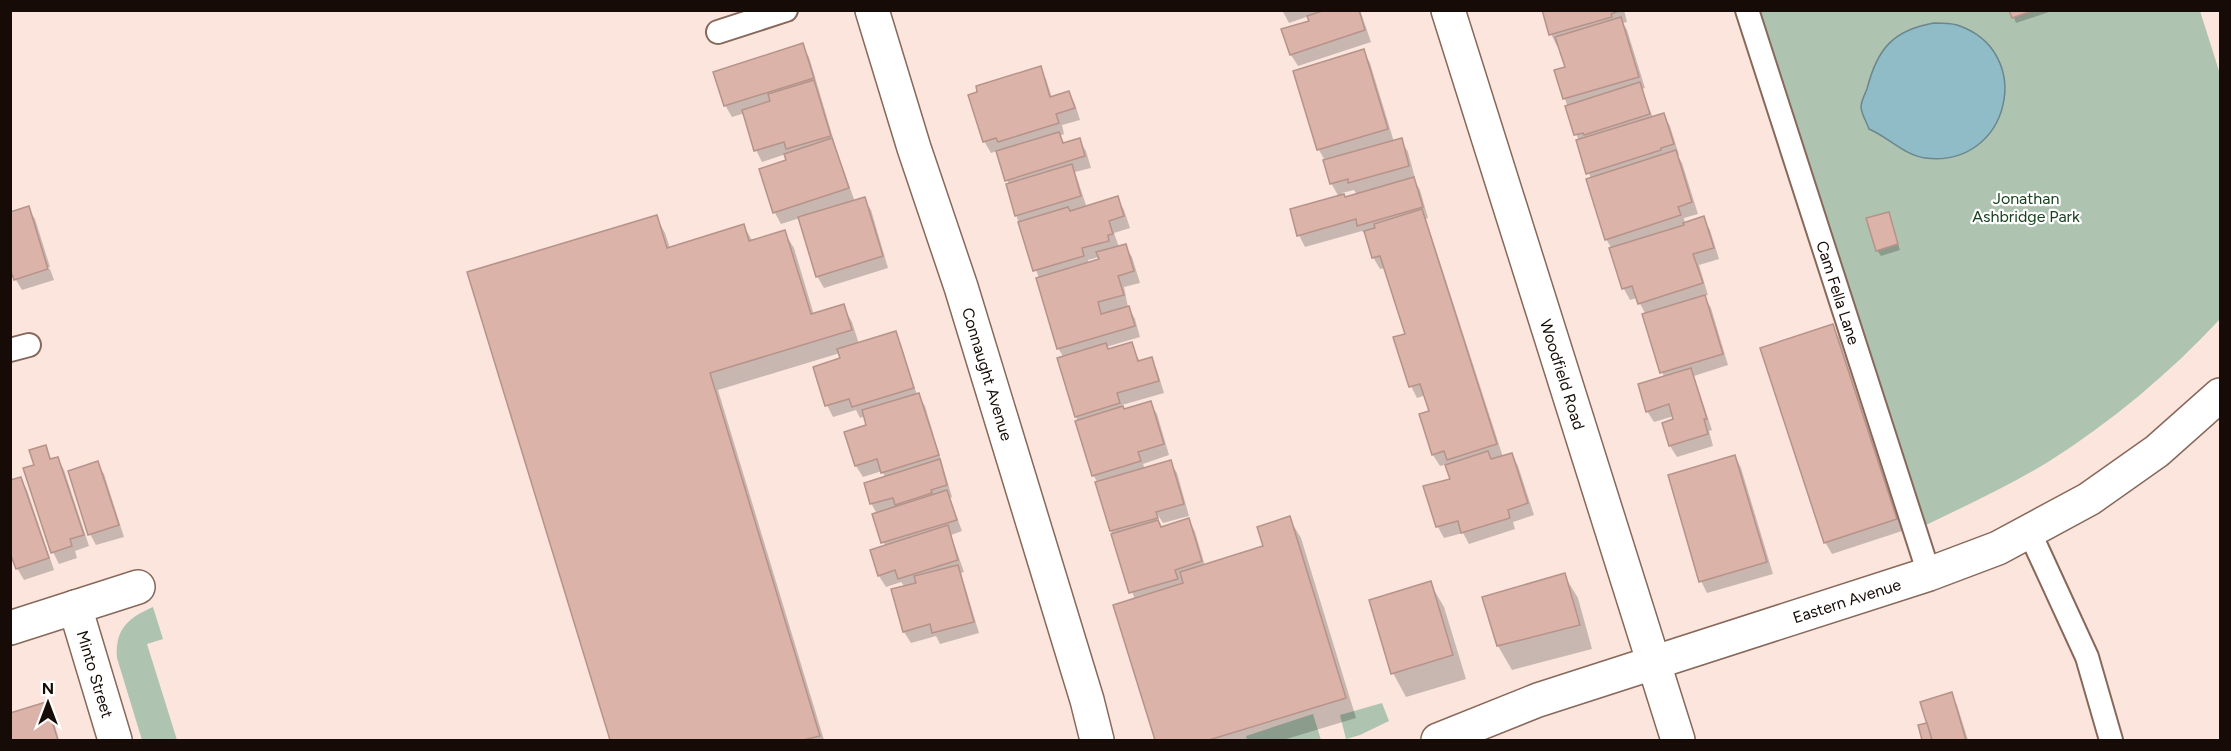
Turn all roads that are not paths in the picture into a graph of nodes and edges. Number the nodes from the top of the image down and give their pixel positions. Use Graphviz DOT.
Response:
graph roads {
  1 [pos="786,10"];
  2 [pos="872,10"];
  3 [pos="1448,10"];
  4 [pos="1747,10"];
  5 [pos="718,32"];
  6 [pos="2220,395"];
  7 [pos="2029,531"];
  8 [pos="1929,574"];
  9 [pos="138,587"];
  10 [pos="75,608"];
  11 [pos="10,628"];
  12 [pos="1654,662"];
  13 [pos="115,741"];
  14 [pos="1097,741"];
  15 [pos="1438,741"];
  16 [pos="1678,741"];
  17 [pos="2111,741"];
  1 -- 5 [label="lane"];
  2 -- 14 [label="street, Connaught Avenue"];
  3 -- 12 [label="street, Woodfield Road"];
  4 -- 8 [label="lane, Cam Fella Lane"];
  6 -- 7 [label="street, Eastern Avenue"];
  7 -- 8 [label="street, Eastern Avenue"];
  7 -- 17 [label="lane"];
  8 -- 12 [label="street, Eastern Avenue"];
  9 -- 10 [label="street, Minto Street"];
  10 -- 11 [label="street, Minto Street"];
  10 -- 13 [label="street, Minto Street"];
  12 -- 15 [label="street, Eastern Avenue"];
  12 -- 16 [label="street, Woodfield Road"];
}
